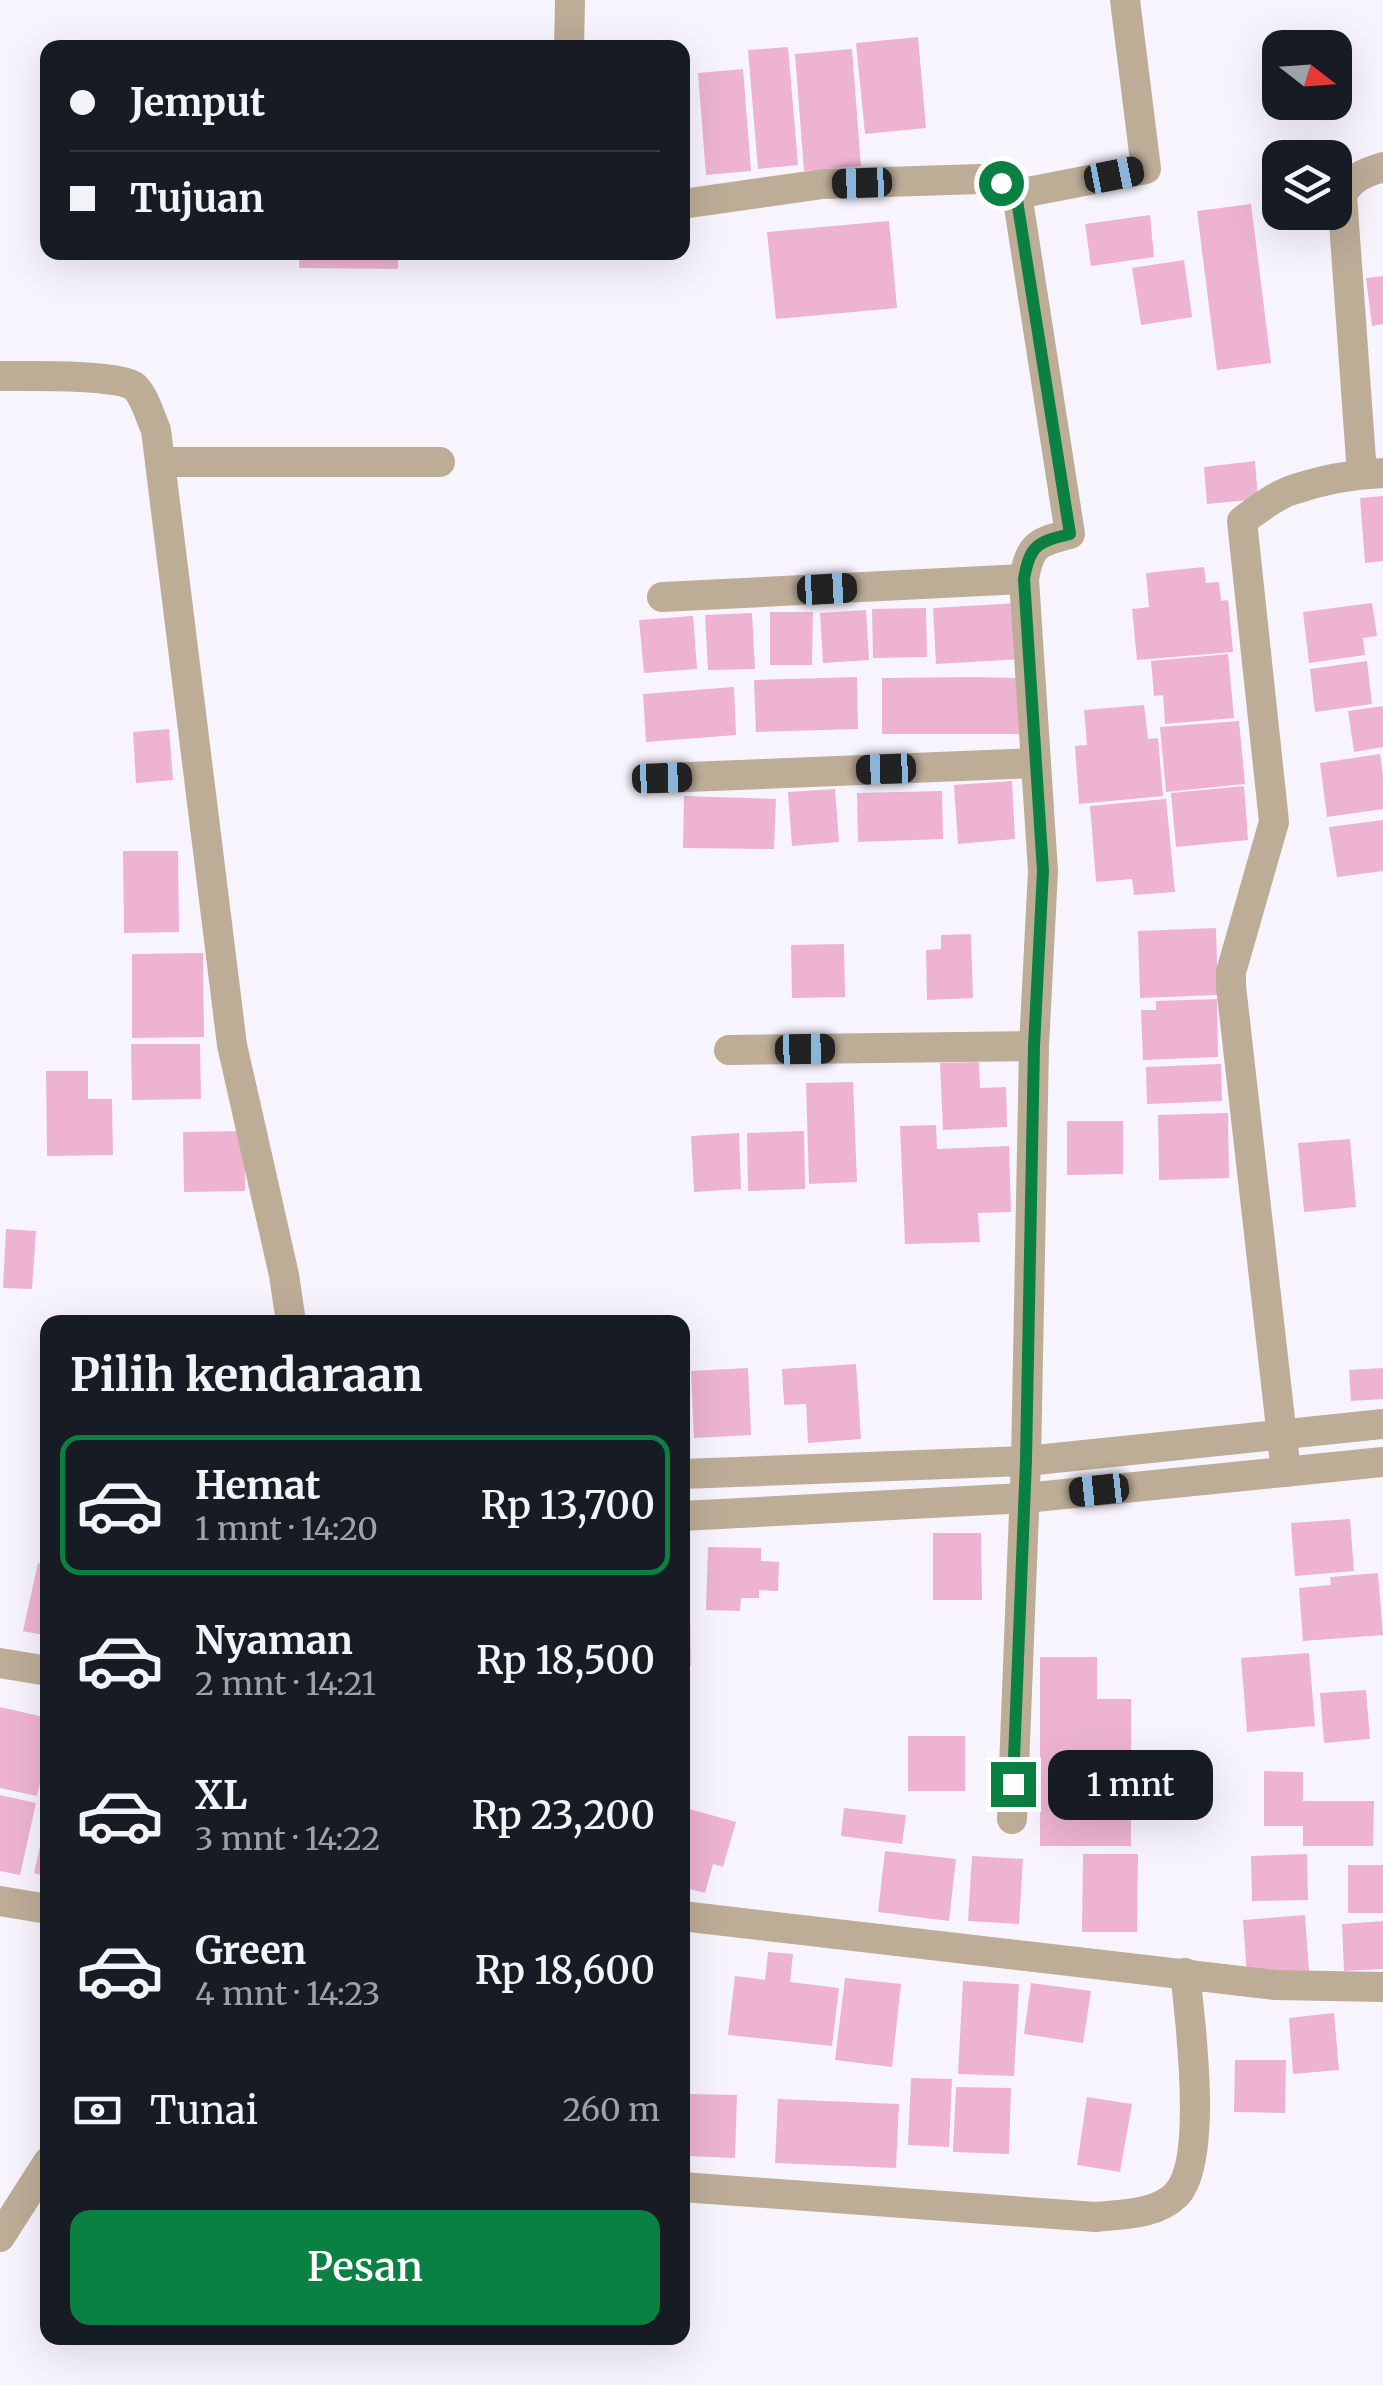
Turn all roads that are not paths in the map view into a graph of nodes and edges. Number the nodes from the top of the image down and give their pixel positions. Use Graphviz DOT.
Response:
graph roads {
  1 [pos="570,0"];
  2 [pos="1125,0"];
  3 [pos="569,40"];
  4 [pos="1383,167"];
  5 [pos="1016,194"];
  6 [pos="690,203"];
  7 [pos="0,376"];
  8 [pos="160,462"];
  9 [pos="440,462"];
  10 [pos="1372,473"];
  11 [pos="1024,579"];
  12 [pos="662,597"];
  13 [pos="1036,764"];
  14 [pos="662,778"];
  15 [pos="1034,1046"];
  16 [pos="729,1050"];
  17 [pos="289,1315"];
  18 [pos="1383,1424"];
  19 [pos="1282,1434"];
  20 [pos="1026,1460"];
  21 [pos="1383,1462"];
  22 [pos="1286,1472"];
  23 [pos="690,1474"];
  24 [pos="1025,1498"];
  25 [pos="690,1516"];
  26 [pos="0,1662"];
  27 [pos="40,1670"];
  28 [pos="1012,1819"];
  29 [pos="0,1901"];
  30 [pos="40,1908"];
  31 [pos="690,1917"];
  32 [pos="1184,1974"];
  33 [pos="1383,1988"];
  34 [pos="40,2174"];
  35 [pos="690,2188"];
  36 [pos="0,2237"];
  1 -- 3 [label="street"];
  2 -- 5 [label="street"];
  4 -- 10 [label="street"];
  5 -- 6 [label="street"];
  5 -- 11 [label="street"];
  7 -- 8 [label="street"];
  8 -- 9 [label="street"];
  8 -- 17 [label="street"];
  10 -- 19 [label="street"];
  11 -- 12 [label="street"];
  11 -- 13 [label="street"];
  13 -- 14 [label="street"];
  13 -- 15 [label="street"];
  15 -- 16 [label="street"];
  15 -- 20 [label="street"];
  18 -- 19 [label="street"];
  19 -- 20 [label="street"];
  19 -- 22 [label="street"];
  20 -- 23 [label="street"];
  20 -- 24 [label="street"];
  21 -- 22 [label="street"];
  22 -- 24 [label="street"];
  24 -- 25 [label="street"];
  24 -- 28 [label="street"];
  26 -- 27 [label="street"];
  29 -- 30 [label="street"];
  31 -- 32 [label="street"];
  32 -- 33 [label="street"];
  32 -- 35 [label="street"];
  34 -- 36 [label="street"];
}
